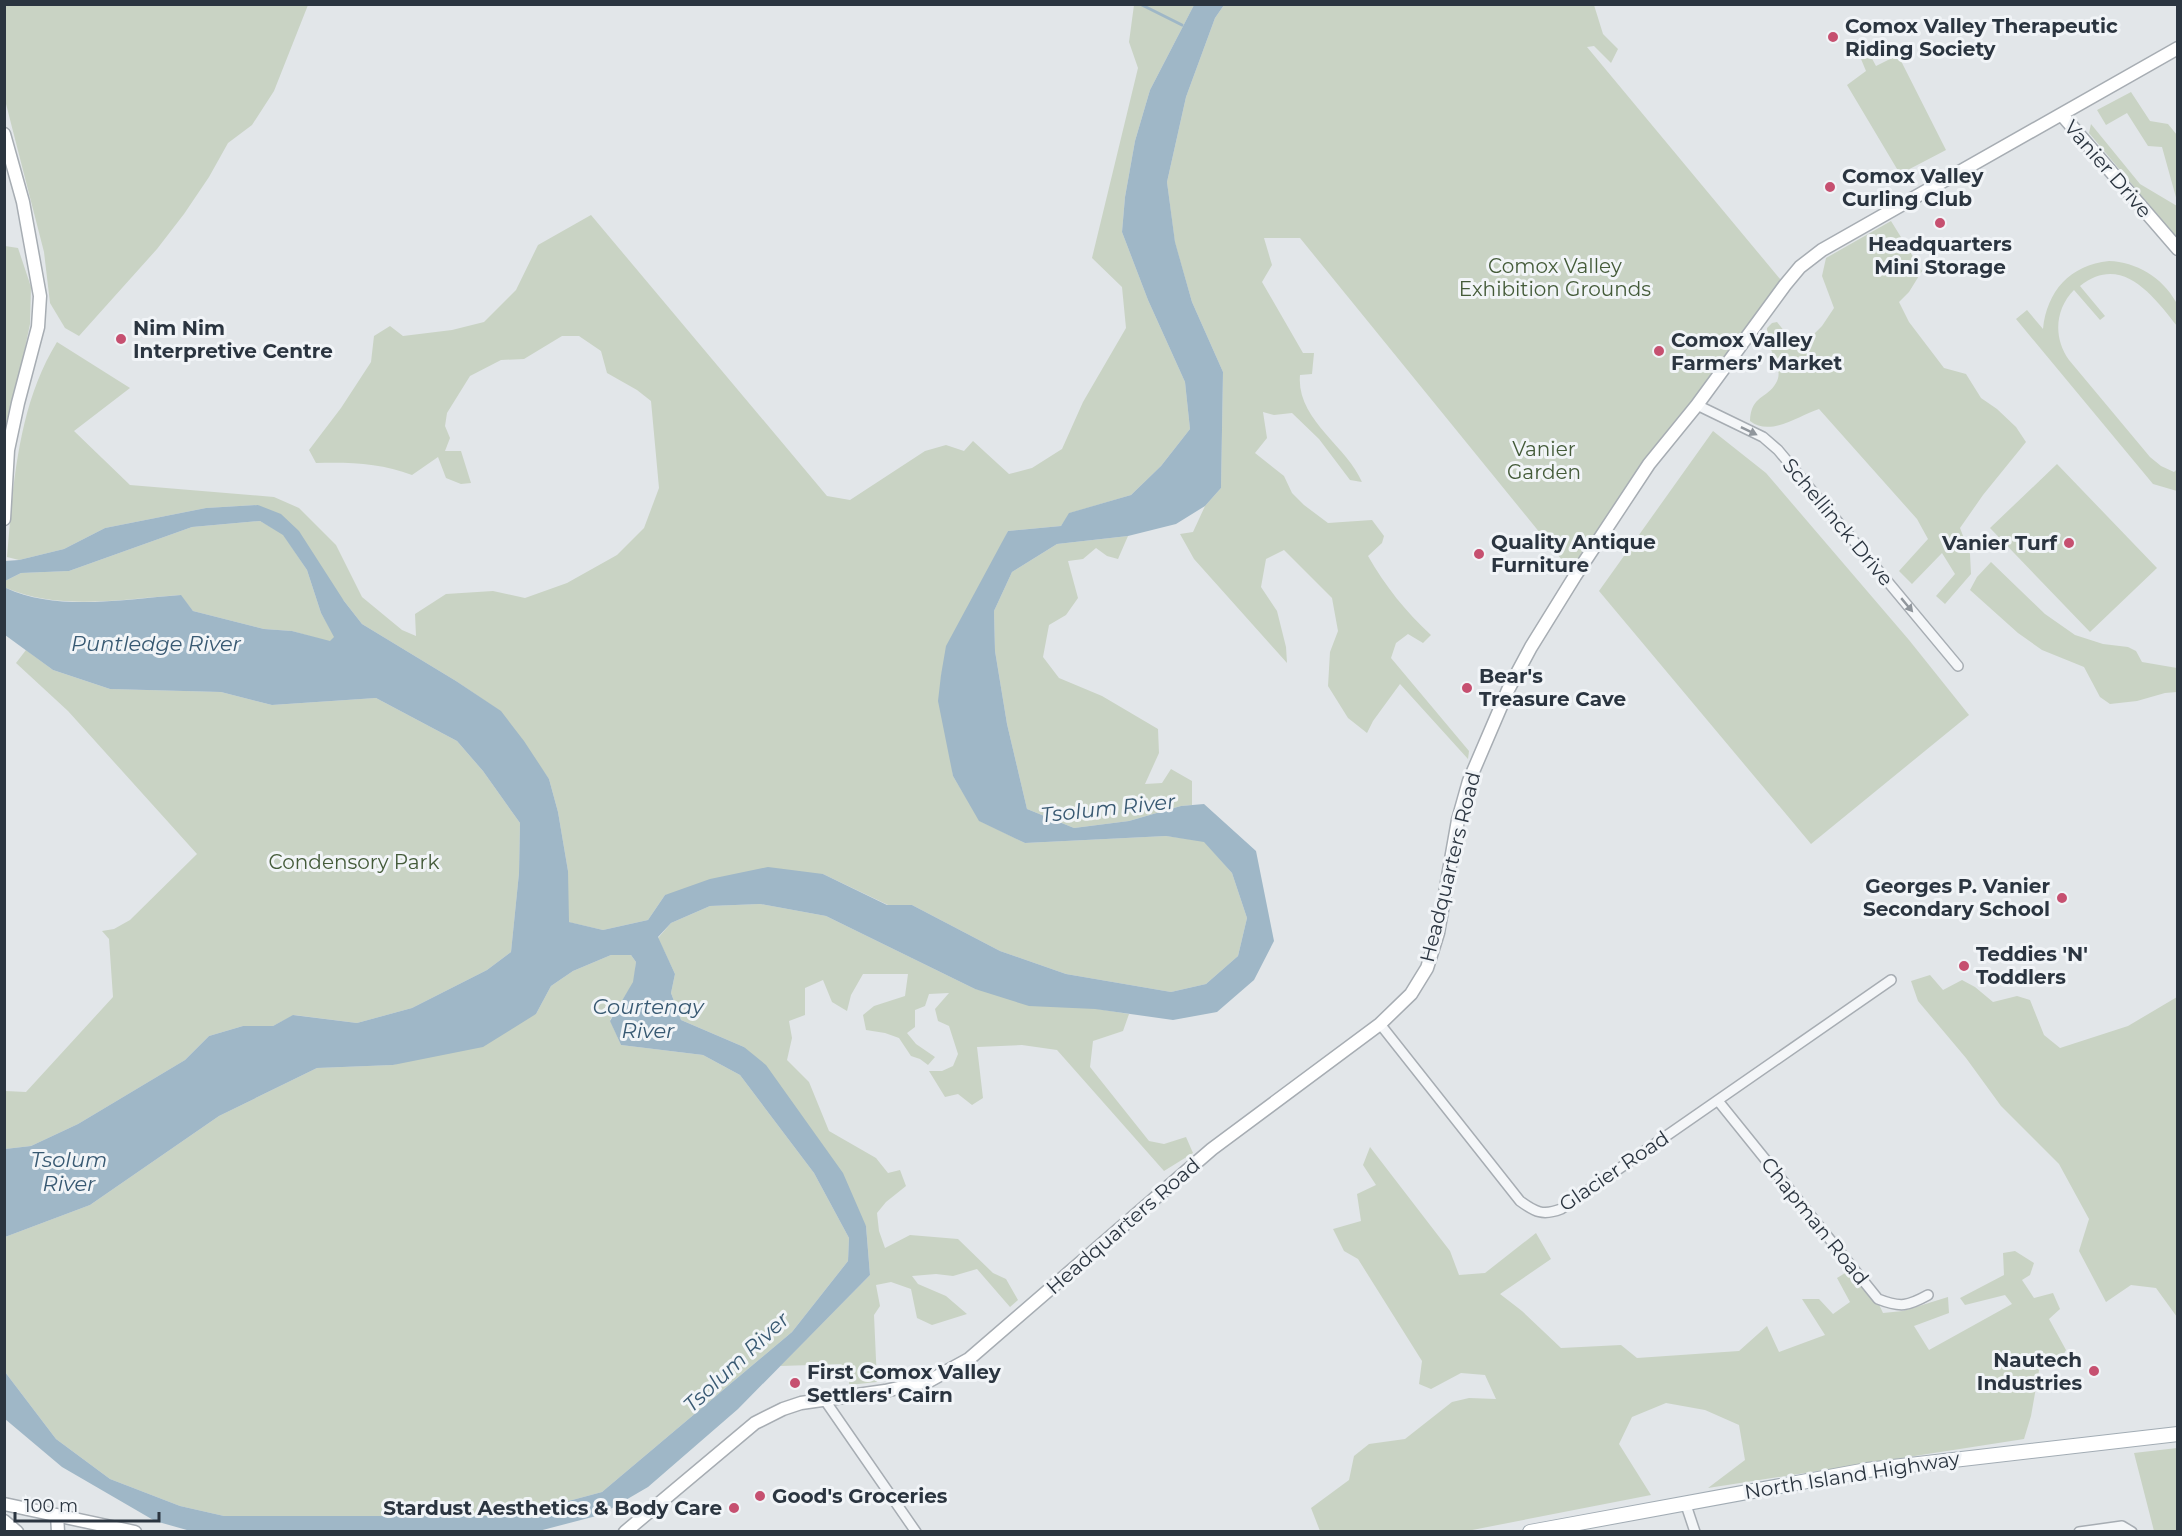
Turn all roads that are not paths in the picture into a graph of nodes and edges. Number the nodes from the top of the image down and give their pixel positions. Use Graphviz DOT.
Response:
graph roads {
  1 [pos="2178,48"];
  2 [pos="2062,115"];
  3 [pos="4,135"];
  4 [pos="2178,249"];
  5 [pos="1696,405"];
  6 [pos="6,505"];
  7 [pos="4,519"];
  8 [pos="1958,666"];
  9 [pos="1891,980"];
  10 [pos="1380,1024"];
  11 [pos="1719,1102"];
  12 [pos="1928,1295"];
  13 [pos="824,1399"];
  14 [pos="2178,1434"];
  15 [pos="1685,1502"];
  16 [pos="4,1504"];
  17 [pos="57,1515"];
  18 [pos="4,1521"];
  19 [pos="103,1525"];
  20 [pos="2131,1531"];
  21 [pos="17,1532"];
  22 [pos="58,1532"];
  23 [pos="87,1532"];
  24 [pos="135,1532"];
  25 [pos="625,1532"];
  26 [pos="916,1532"];
  27 [pos="1530,1532"];
  28 [pos="1695,1532"];
  29 [pos="2079,1532"];
  1 -- 2 [label="main road, Headquarters Road"];
  2 -- 4 [label="main road, Vanier Drive"];
  2 -- 5 [label="main road, Headquarters Road"];
  3 -- 6 [label="main road"];
  5 -- 8 [label="street, Schellinck Drive, one-way"];
  5 -- 10 [label="main road, Headquarters Road"];
  6 -- 7 [label="main road"];
  9 -- 11 [label="street, Glacier Road"];
  10 -- 11 [label="street, Glacier Road"];
  10 -- 13 [label="main road, Headquarters Road"];
  11 -- 12 [label="street, Chapman Road"];
  13 -- 25 [label="main road, Headquarters Road"];
  13 -- 26 [label="street"];
  14 -- 15 [label="main road, North Island Highway"];
  15 -- 27 [label="main road, North Island Highway"];
  15 -- 28 [label="street"];
  16 -- 17 [label="main road"];
  17 -- 19 [label="main road"];
  17 -- 22 [label="main road"];
  18 -- 21 [label="main road"];
  19 -- 23 [label="main road"];
  19 -- 24 [label="main road"];
  20 -- 29 [label="street"];
}
